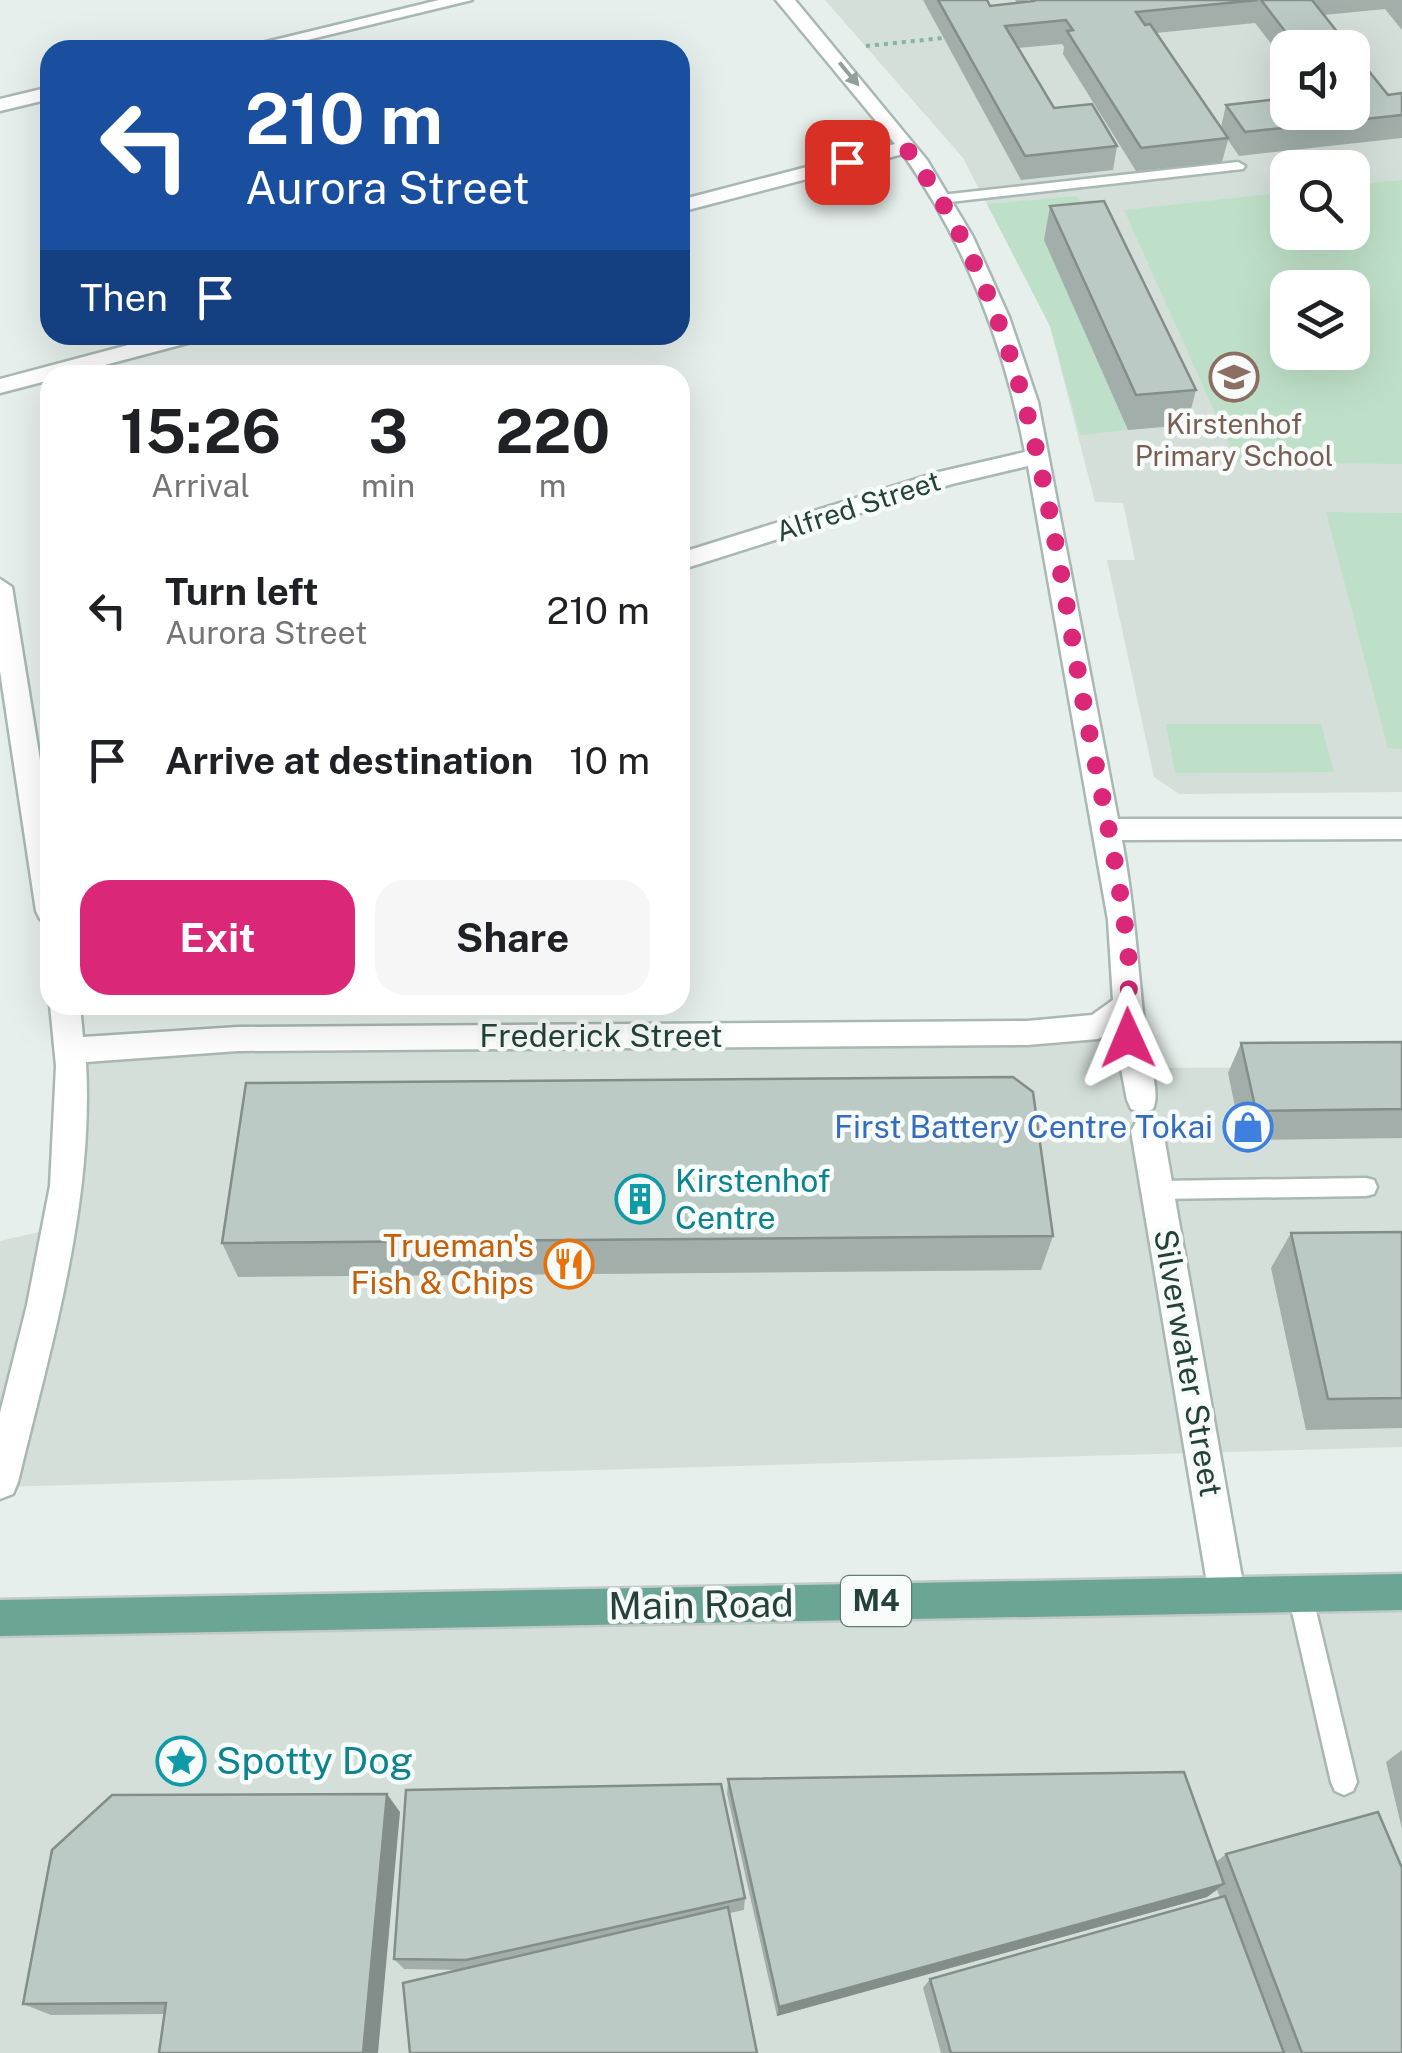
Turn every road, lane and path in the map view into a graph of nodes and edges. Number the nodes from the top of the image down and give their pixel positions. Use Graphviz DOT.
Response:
graph roads {
  1 [pos="463,0"];
  2 [pos="786,0"];
  3 [pos="943,38"];
  4 [pos="286,40"];
  5 [pos="850,49"];
  6 [pos="40,95"];
  7 [pos="0,105"];
  8 [pos="906,148"];
  9 [pos="1238,166"];
  10 [pos="941,199"];
  11 [pos="690,203"];
  12 [pos="154,345"];
  13 [pos="79,365"];
  14 [pos="40,375"];
  15 [pos="0,386"];
  16 [pos="1037,457"];
  17 [pos="690,559"];
  18 [pos="0,587"];
  19 [pos="39,765"];
  20 [pos="1402,829"];
  21 [pos="1106,830"];
  22 [pos="1125,1008"];
  23 [pos="67,1015"];
  24 [pos="72,1050"];
  25 [pos="1366,1186"];
  26 [pos="1158,1190"];
  27 [pos="0,1482"];
  28 [pos="1402,1592"];
  29 [pos="1300,1594"];
  30 [pos="1227,1595"];
  31 [pos="0,1618"];
  32 [pos="1344,1782"];
  1 -- 4 [label="street"];
  2 -- 8 [label="street, Silverwater Street, one-way"];
  3 -- 5 [label="path"];
  6 -- 7 [label="street"];
  8 -- 10 [label="street, Silverwater Street"];
  8 -- 11 [label="street"];
  9 -- 10 [label="lane"];
  10 -- 16 [label="street, Silverwater Street"];
  12 -- 13 [label="street"];
  14 -- 15 [label="street"];
  16 -- 17 [label="street, Alfred Street"];
  16 -- 21 [label="street, Silverwater Street"];
  18 -- 19 [label="street"];
  20 -- 21 [label="street"];
  21 -- 22 [label="street, Silverwater Street"];
  22 -- 24 [label="street, Frederick Street"];
  22 -- 26 [label="street, Silverwater Street"];
  23 -- 24 [label="street"];
  24 -- 27 [label="street"];
  25 -- 26 [label="lane"];
  26 -- 30 [label="street, Silverwater Street"];
  28 -- 29 [label="main road, Main Road / M4"];
  29 -- 30 [label="main road, Main Road / M4"];
  29 -- 32 [label="lane"];
  30 -- 31 [label="main road, Main Road / M4"];
}
